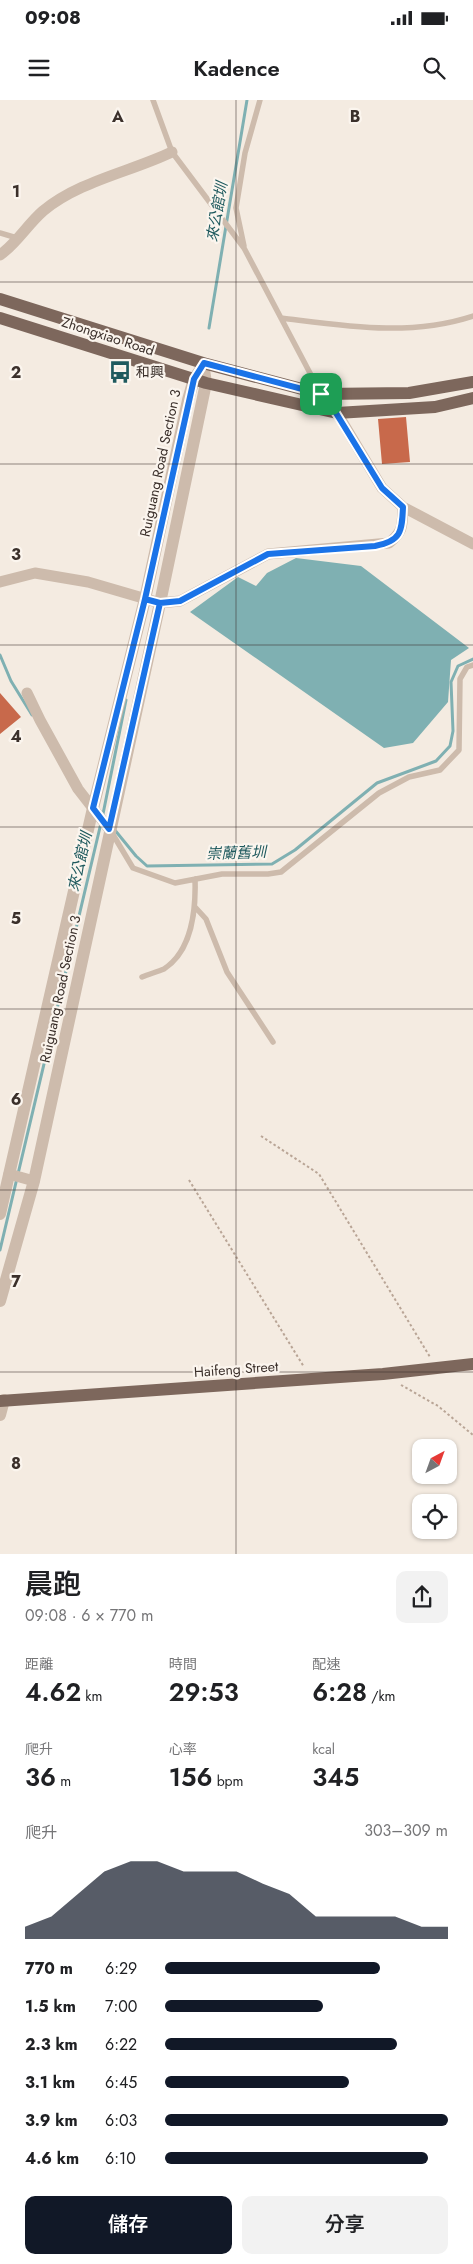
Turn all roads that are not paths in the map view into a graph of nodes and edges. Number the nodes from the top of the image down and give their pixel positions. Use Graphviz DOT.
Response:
graph roads {
  1 [pos="153,100"];
  2 [pos="260,100"];
  3 [pos="172,152"];
  4 [pos="0,233"];
  5 [pos="18,239"];
  6 [pos="244,248"];
  7 [pos="0,255"];
  8 [pos="0,299"];
  9 [pos="473,316"];
  10 [pos="0,318"];
  11 [pos="281,318"];
  12 [pos="204,363"];
  13 [pos="200,381"];
  14 [pos="473,382"];
  15 [pos="321,394"];
  16 [pos="473,398"];
  17 [pos="336,413"];
  18 [pos="403,507"];
  19 [pos="473,544"];
  20 [pos="0,582"];
  21 [pos="145,599"];
  22 [pos="160,603"];
  23 [pos="473,665"];
  24 [pos="27,693"];
  25 [pos="93,808"];
  26 [pos="109,829"];
  27 [pos="195,879"];
  28 [pos="196,907"];
  29 [pos="142,977"];
  30 [pos="273,1042"];
  31 [pos="9,1174"];
  32 [pos="34,1181"];
  33 [pos="0,1214"];
  34 [pos="0,1301"];
  35 [pos="473,1364"];
  36 [pos="2,1400"];
  37 [pos="0,1415"];
  1 -- 3 [label="lane"];
  2 -- 6 [label="lane"];
  3 -- 5 [label="street"];
  3 -- 6 [label="lane"];
  4 -- 5 [label="lane"];
  5 -- 7 [label="street"];
  6 -- 11 [label="lane"];
  8 -- 12 [label="main road, Zhongxiao Road"];
  9 -- 11 [label="lane"];
  10 -- 13 [label="main road, Zhongxiao Road"];
  11 -- 15 [label="lane"];
  12 -- 13 [label="street, Ruiguang Road Section 3"];
  12 -- 15 [label="main road, Zhongxiao Road"];
  13 -- 17 [label="main road, Zhongxiao Road"];
  13 -- 21 [label="street, Ruiguang Road Section 3"];
  13 -- 22 [label="street, Ruiguang Road Section 3"];
  14 -- 15 [label="main road, Zhongxiao Road"];
  15 -- 17 [label="street"];
  16 -- 17 [label="main road, Zhongxiao Road"];
  17 -- 18 [label="street"];
  18 -- 19 [label="street"];
  18 -- 22 [label="street"];
  20 -- 21 [label="street"];
  21 -- 22 [label="street"];
  21 -- 25 [label="street, Ruiguang Road Section 3"];
  22 -- 26 [label="street, Ruiguang Road Section 3"];
  23 -- 27 [label="lane"];
  24 -- 25 [label="street"];
  25 -- 26 [label="street"];
  25 -- 31 [label="street, Ruiguang Road Section 3"];
  26 -- 27 [label="lane"];
  26 -- 32 [label="street, Ruiguang Road Section 3"];
  27 -- 28 [label="lane"];
  28 -- 29 [label="lane"];
  28 -- 30 [label="lane"];
  31 -- 32 [label="street"];
  31 -- 33 [label="street, Ruiguang Road Section 3"];
  32 -- 34 [label="street, Ruiguang Road Section 3"];
  35 -- 36 [label="main road, Haifeng Street"];
  36 -- 37 [label="street"];
}
